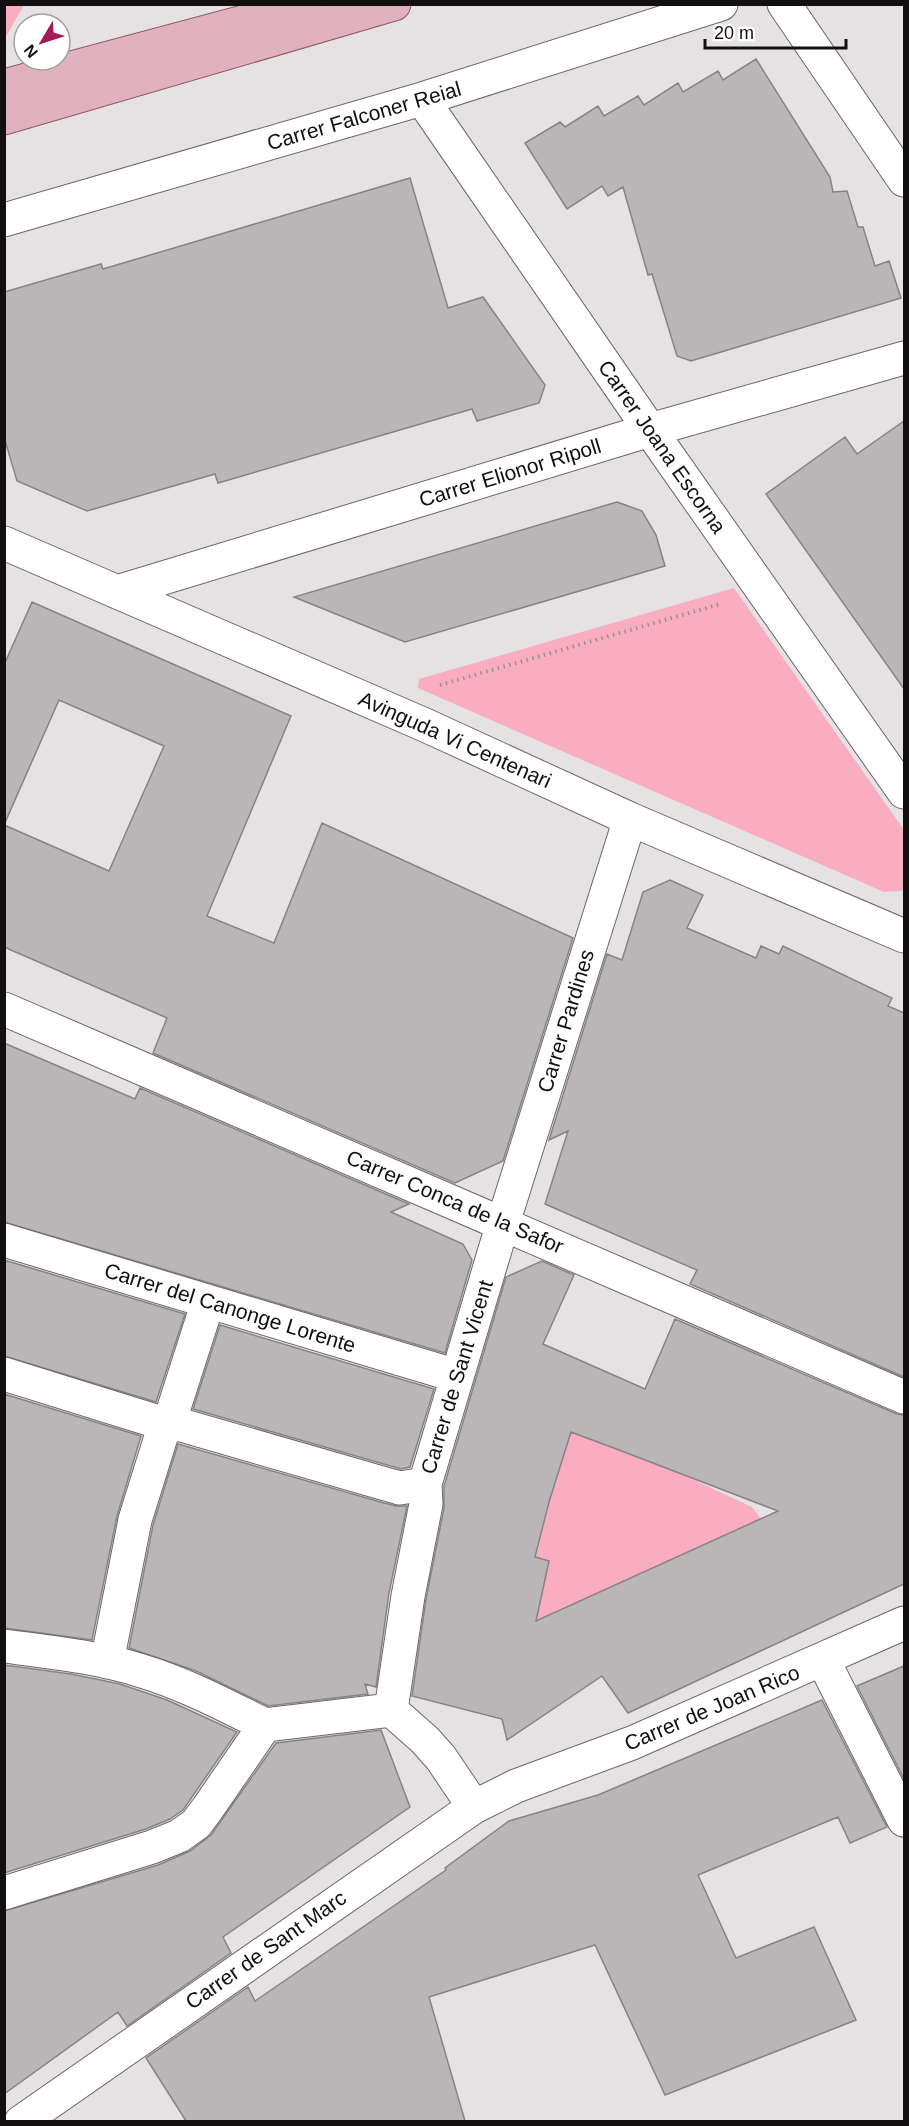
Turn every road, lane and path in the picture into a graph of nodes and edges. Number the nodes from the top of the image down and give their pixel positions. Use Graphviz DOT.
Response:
graph roads {
  1 [pos="311,4"];
  2 [pos="394,4"];
  3 [pos="721,4"];
  4 [pos="784,4"];
  5 [pos="4,86"];
  6 [pos="422,99"];
  7 [pos="4,118"];
  8 [pos="904,180"];
  9 [pos="4,220"];
  10 [pos="904,358"];
  11 [pos="650,430"];
  12 [pos="4,543"];
  13 [pos="764,591"];
  14 [pos="117,592"];
  15 [pos="425,725"];
  16 [pos="904,792"];
  17 [pos="630,819"];
  18 [pos="904,936"];
  19 [pos="4,1009"];
  20 [pos="503,1223"];
  21 [pos="4,1240"];
  22 [pos="208,1302"];
  23 [pos="4,1374"];
  24 [pos="457,1376"];
  25 [pos="904,1397"];
  26 [pos="165,1424"];
  27 [pos="425,1484"];
  28 [pos="904,1623"];
  29 [pos="4,1646"];
  30 [pos="822,1660"];
  31 [pos="107,1662"];
  32 [pos="391,1710"];
  33 [pos="265,1725"];
  34 [pos="516,1786"];
  35 [pos="474,1807"];
  36 [pos="904,1820"];
  37 [pos="4,1893"];
  38 [pos="21,2121"];
  1 -- 5 [label="main road"];
  2 -- 7 [label="main road"];
  3 -- 6 [label="street, Carrer Falconer Reial"];
  4 -- 8 [label="street"];
  6 -- 9 [label="street, Carrer Falconer Reial"];
  6 -- 11 [label="street, Carrer Joana Escorna"];
  10 -- 11 [label="street, Carrer Elionor Ripoll"];
  11 -- 13 [label="street, Carrer Joana Escorna"];
  11 -- 14 [label="street, Carrer Elionor Ripoll"];
  12 -- 14 [label="street, Avinguda Vi Centenari"];
  13 -- 15 [label="path"];
  13 -- 16 [label="street, Carrer Joana Escorna"];
  14 -- 15 [label="street, Avinguda Vi Centenari"];
  15 -- 17 [label="street, Avinguda Vi Centenari"];
  17 -- 18 [label="street, Avinguda Vi Centenari"];
  17 -- 20 [label="street, Carrer Pardines"];
  19 -- 20 [label="street, Carrer Conca de la Safor"];
  20 -- 24 [label="street, Carrer de Sant Vicent"];
  20 -- 25 [label="street, Carrer Conca de la Safor"];
  21 -- 22 [label="street, Carrer del Canonge Lorente"];
  22 -- 24 [label="street, Carrer del Canonge Lorente"];
  22 -- 26 [label="street"];
  23 -- 26 [label="street"];
  24 -- 27 [label="street, Carrer de Sant Vicent"];
  26 -- 27 [label="street"];
  26 -- 31 [label="street"];
  27 -- 32 [label="street, Carrer de Sant Vicent"];
  28 -- 30 [label="street, Carrer de Joan Rico"];
  29 -- 31 [label="street"];
  30 -- 34 [label="street, Carrer de Joan Rico"];
  30 -- 36 [label="street"];
  31 -- 33 [label="street"];
  32 -- 33 [label="street"];
  32 -- 35 [label="street"];
  33 -- 37 [label="street"];
  34 -- 35 [label="street, Carrer de Sant Marc"];
  35 -- 38 [label="street, Carrer de Sant Marc"];
}
